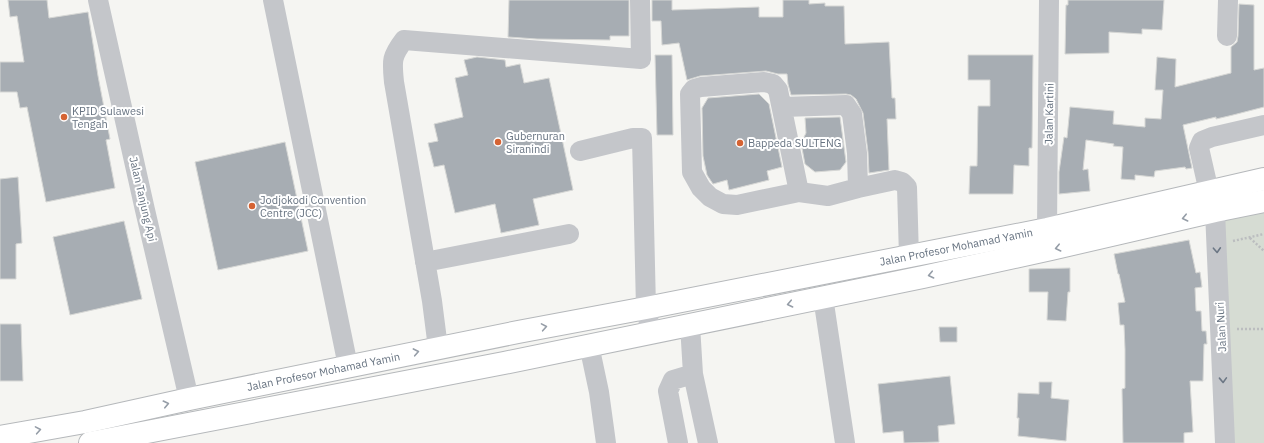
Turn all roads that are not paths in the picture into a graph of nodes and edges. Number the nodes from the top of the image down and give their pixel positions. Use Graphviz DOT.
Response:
graph roads {
  1 [pos="98,0"];
  2 [pos="274,0"];
  3 [pos="640,0"];
  4 [pos="1049,0"];
  5 [pos="1228,0"];
  6 [pos="1227,36"];
  7 [pos="782,107"];
  8 [pos="1264,125"];
  9 [pos="580,151"];
  10 [pos="1264,179"];
  11 [pos="858,188"];
  12 [pos="799,192"];
  13 [pos="1212,201"];
  14 [pos="1264,202"];
  15 [pos="1047,229"];
  16 [pos="569,234"];
  17 [pos="909,257"];
  18 [pos="425,262"];
  19 [pos="823,296"];
  20 [pos="646,308"];
  21 [pos="690,325"];
  22 [pos="651,333"];
  23 [pos="589,345"];
  24 [pos="438,348"];
  25 [pos="348,366"];
  26 [pos="444,374"];
  27 [pos="693,374"];
  28 [pos="189,398"];
  29 [pos="0,437"];
  30 [pos="145,438"];
  31 [pos="90,443"];
  32 [pos="606,443"];
  33 [pos="678,443"];
  34 [pos="708,443"];
  35 [pos="846,443"];
  36 [pos="1225,443"];
  1 -- 28 [label="street, Jalan Tanjung Api"];
  2 -- 25 [label="street"];
  3 -- 18 [label="street"];
  4 -- 15 [label="street, Jalan Kartini"];
  5 -- 6 [label="street"];
  7 -- 11 [label="street"];
  7 -- 12 [label="street"];
  7 -- 12 [label="street"];
  8 -- 13 [label="street, Jalan Nuri"];
  9 -- 20 [label="street"];
  10 -- 13 [label="main road, Jalan Profesor Mohamad Yamin"];
  11 -- 12 [label="street"];
  11 -- 17 [label="street"];
  13 -- 14 [label="main road, Jalan Profesor Mohamad Yamin"];
  13 -- 15 [label="main road, Jalan Profesor Mohamad Yamin"];
  13 -- 19 [label="main road, Jalan Profesor Mohamad Yamin, one-way"];
  13 -- 36 [label="street, Jalan Nuri, one-way"];
  15 -- 17 [label="main road, Jalan Profesor Mohamad Yamin"];
  16 -- 18 [label="street"];
  17 -- 20 [label="main road, Jalan Profesor Mohamad Yamin"];
  18 -- 24 [label="street"];
  19 -- 21 [label="main road, Jalan Profesor Mohamad Yamin, one-way"];
  19 -- 35 [label="street"];
  20 -- 22 [label="street"];
  24 -- 20 [label="main road, Jalan Profesor Mohamad Yamin, one-way"];
  21 -- 22 [label="main road, Jalan Profesor Mohamad Yamin"];
  21 -- 27 [label="street"];
  22 -- 23 [label="main road, Jalan Profesor Mohamad Yamin"];
  23 -- 26 [label="main road, Jalan Profesor Mohamad Yamin"];
  23 -- 32 [label="street"];
  25 -- 24 [label="main road, Jalan Profesor Mohamad Yamin, one-way"];
  24 -- 26 [label="main road"];
  25 -- 28 [label="main road, Jalan Profesor Mohamad Yamin"];
  26 -- 30 [label="main road, Jalan Profesor Mohamad Yamin"];
  27 -- 33 [label="street"];
  27 -- 34 [label="street"];
  29 -- 28 [label="main road, Jalan Profesor Mohamad Yamin, one-way"];
  30 -- 31 [label="main road, Jalan Profesor Mohamad Yamin"];
}
